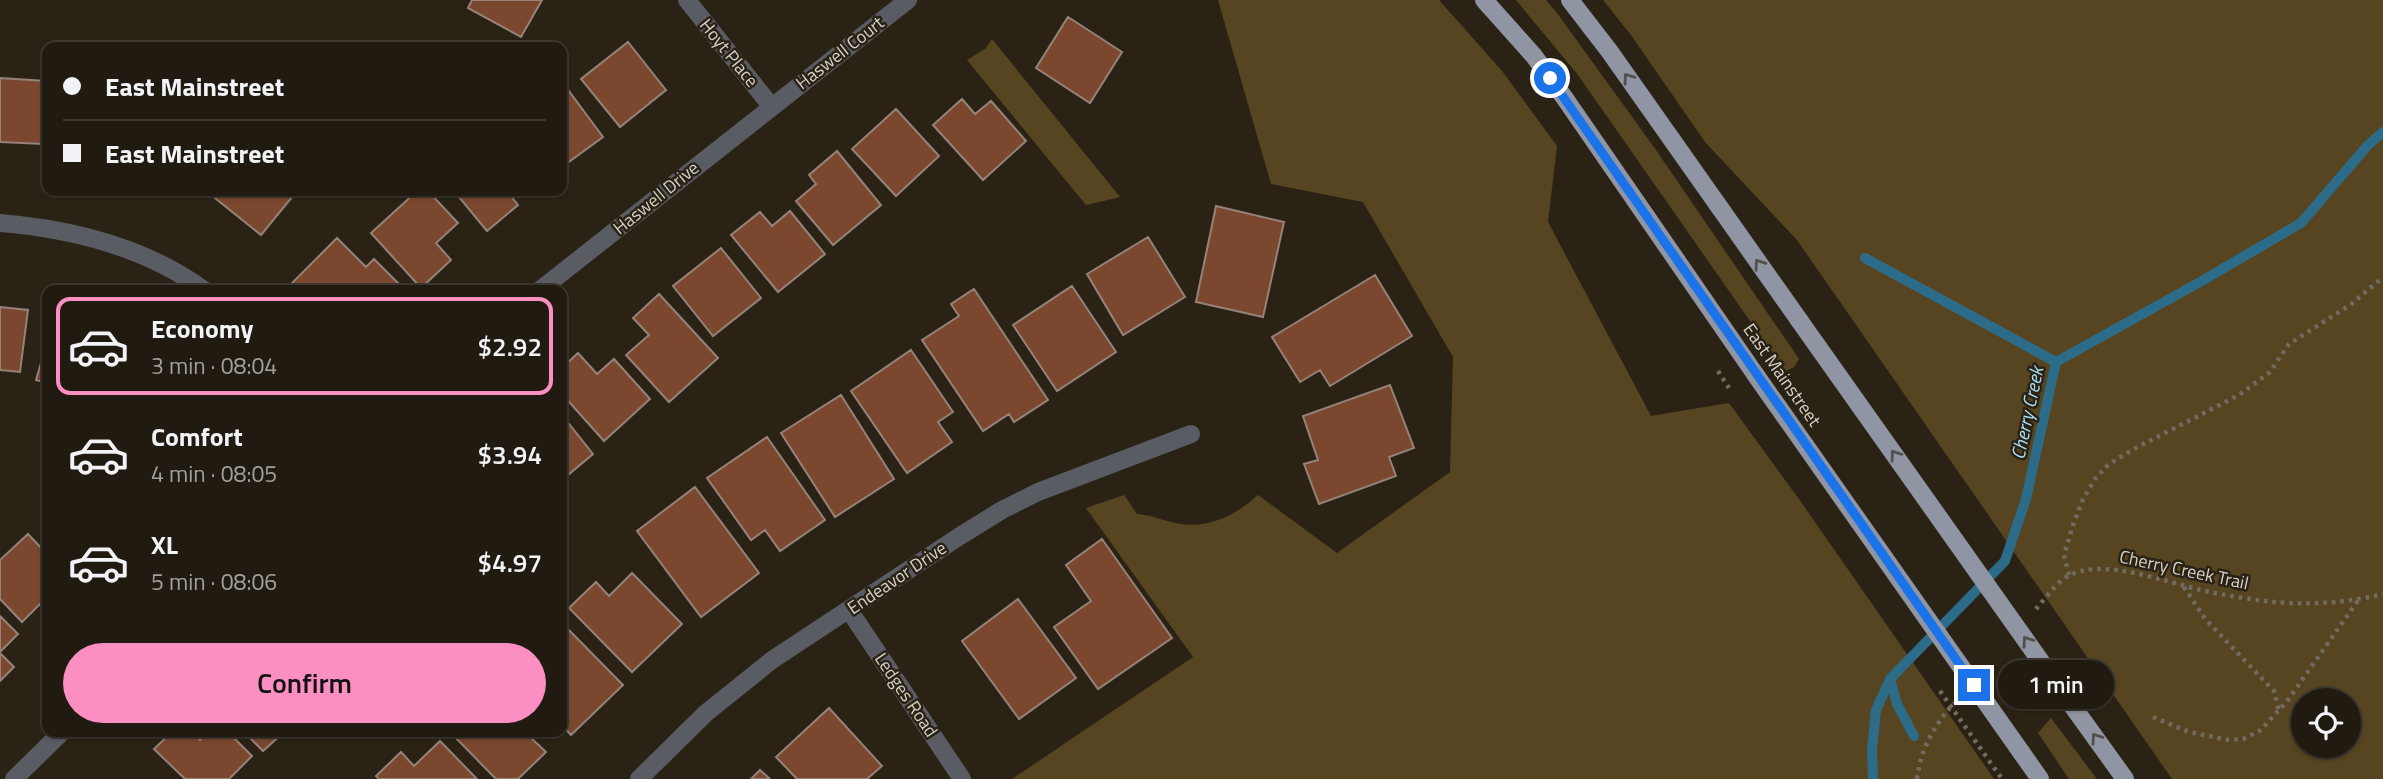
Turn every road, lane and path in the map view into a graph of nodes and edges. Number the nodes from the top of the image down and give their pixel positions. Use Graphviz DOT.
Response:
graph roads {
  1 [pos="687,0"];
  2 [pos="908,0"];
  3 [pos="1485,0"];
  4 [pos="1570,0"];
  5 [pos="771,106"];
  6 [pos="0,223"];
  7 [pos="2383,277"];
  8 [pos="196,285"];
  9 [pos="546,285"];
  10 [pos="1191,434"];
  11 [pos="2068,575"];
  12 [pos="2184,586"];
  13 [pos="2383,594"];
  14 [pos="2359,599"];
  15 [pos="849,610"];
  16 [pos="2032,613"];
  17 [pos="1959,698"];
  18 [pos="2279,712"];
  19 [pos="2153,717"];
  20 [pos="57,737"];
  21 [pos="14,779"];
  22 [pos="639,779"];
  23 [pos="962,779"];
  24 [pos="1917,779"];
  25 [pos="2040,779"];
  26 [pos="2125,779"];
  1 -- 5 [label="street, Hoyt Place"];
  2 -- 5 [label="street, Haswell Court"];
  3 -- 25 [label="main road, East Mainstreet, bridge"];
  26 -- 4 [label="main road, one-way, bridge"];
  5 -- 9 [label="street, Haswell Drive"];
  6 -- 8 [label="street"];
  7 -- 11 [label="path"];
  10 -- 15 [label="street, Endeavor Drive"];
  11 -- 12 [label="path, Cherry Creek Trail"];
  11 -- 16 [label="path"];
  12 -- 14 [label="path, Cherry Creek Trail"];
  12 -- 18 [label="path"];
  13 -- 14 [label="path, Cherry Creek Trail"];
  14 -- 18 [label="path"];
  15 -- 22 [label="street, Endeavor Drive"];
  15 -- 23 [label="street, Ledges Road"];
  17 -- 24 [label="path"];
  18 -- 19 [label="path"];
  20 -- 21 [label="street"];
}
